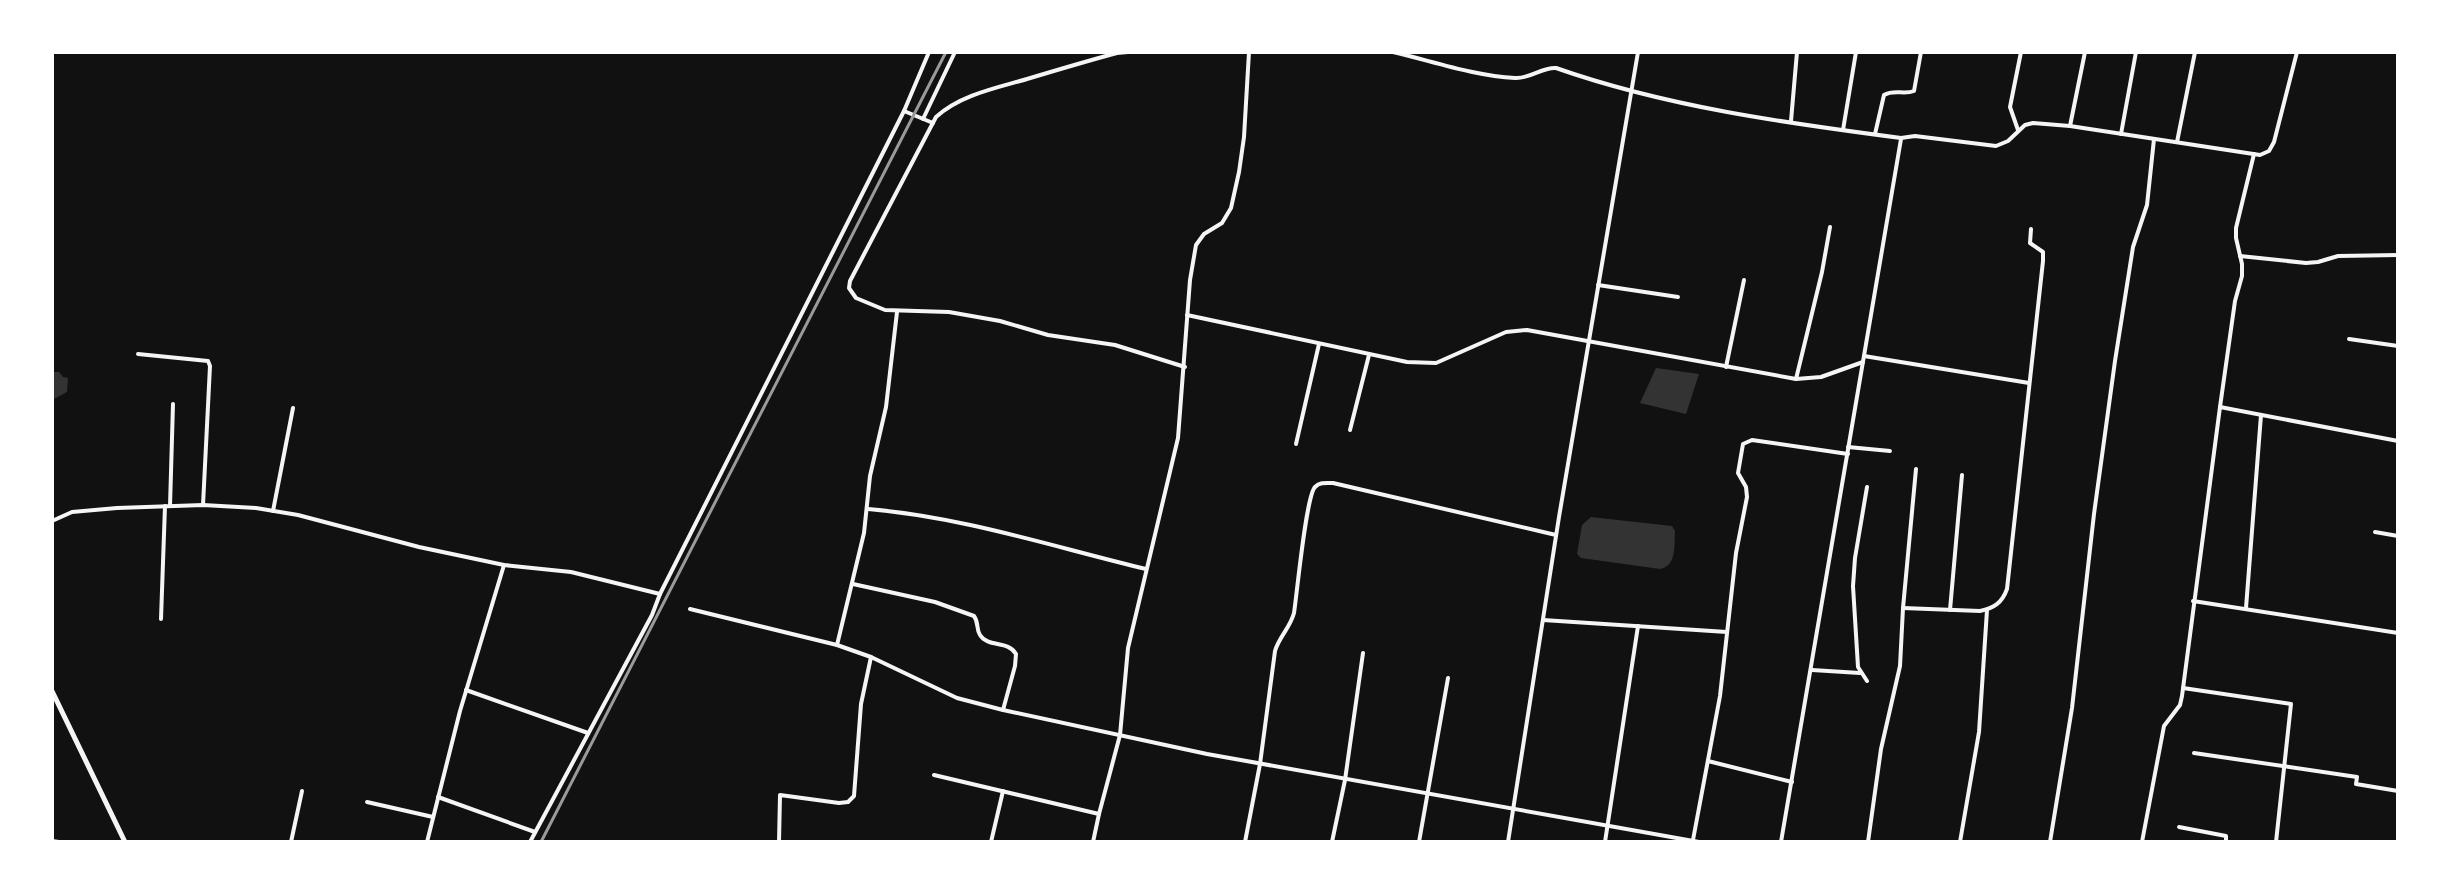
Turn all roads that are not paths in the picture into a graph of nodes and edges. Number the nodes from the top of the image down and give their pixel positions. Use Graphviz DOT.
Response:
graph roads {
  1 [pos="929,52"];
  2 [pos="955,52"];
  3 [pos="1128,52"];
  4 [pos="1249,52"];
  5 [pos="1393,52"];
  6 [pos="1638,52"];
  7 [pos="1797,52"];
  8 [pos="1856,52"];
  9 [pos="1921,52"];
  10 [pos="2021,52"];
  11 [pos="2085,52"];
  12 [pos="2136,52"];
  13 [pos="2195,52"];
  14 [pos="2297,52"];
  15 [pos="1632,91"];
  16 [pos="904,111"];
  17 [pos="923,119"];
  18 [pos="1791,122"];
  19 [pos="933,123"];
  20 [pos="2070,126"];
  21 [pos="1843,130"];
  22 [pos="2018,130"];
  23 [pos="1875,134"];
  24 [pos="2121,134"];
  25 [pos="1901,138"];
  26 [pos="2154,139"];
  27 [pos="2177,142"];
  28 [pos="2254,154"];
  29 [pos="1830,227"];
  30 [pos="2031,229"];
  31 [pos="2398,255"];
  32 [pos="2240,256"];
  33 [pos="1744,280"];
  34 [pos="1598,285"];
  35 [pos="1678,297"];
  36 [pos="897,312"];
  37 [pos="1187,315"];
  38 [pos="2349,339"];
  39 [pos="1589,341"];
  40 [pos="1319,344"];
  41 [pos="2398,346"];
  42 [pos="138,354"];
  43 [pos="1369,355"];
  44 [pos="1864,359"];
  45 [pos="1185,367"];
  46 [pos="1726,367"];
  47 [pos="1796,379"];
  48 [pos="2029,383"];
  49 [pos="173,404"];
  50 [pos="2220,407"];
  51 [pos="293,408"];
  52 [pos="2261,415"];
  53 [pos="1350,430"];
  54 [pos="2398,441"];
  55 [pos="1296,444"];
  56 [pos="1848,447"];
  57 [pos="1890,451"];
  58 [pos="1848,454"];
  59 [pos="1916,469"];
  60 [pos="1962,475"];
  61 [pos="1867,487"];
  62 [pos="203,505"];
  63 [pos="168,506"];
  64 [pos="868,509"];
  65 [pos="273,511"];
  66 [pos="52,521"];
  67 [pos="2375,532"];
  68 [pos="1556,535"];
  69 [pos="2398,536"];
  70 [pos="504,565"];
  71 [pos="1146,569"];
  72 [pos="853,584"];
  73 [pos="660,594"];
  74 [pos="2193,601"];
  75 [pos="1903,608"];
  76 [pos="690,609"];
  77 [pos="2246,609"];
  78 [pos="1950,610"];
  79 [pos="1987,610"];
  80 [pos="161,619"];
  81 [pos="1543,620"];
  82 [pos="1638,626"];
  83 [pos="1727,632"];
  84 [pos="2398,633"];
  85 [pos="837,645"];
  86 [pos="1363,653"];
  87 [pos="871,657"];
  88 [pos="1812,670"];
  89 [pos="1860,673"];
  90 [pos="1448,678"];
  91 [pos="1867,681"];
  92 [pos="2183,688"];
  93 [pos="466,690"];
  94 [pos="52,691"];
  95 [pos="1003,710"];
  96 [pos="588,733"];
  97 [pos="1120,735"];
  98 [pos="2194,753"];
  99 [pos="1708,761"];
  100 [pos="1260,764"];
  101 [pos="2284,766"];
  102 [pos="934,775"];
  103 [pos="1345,780"];
  104 [pos="1792,782"];
  105 [pos="302,791"];
  106 [pos="1003,791"];
  107 [pos="2398,791"];
  108 [pos="1427,794"];
  109 [pos="438,797"];
  110 [pos="367,802"];
  111 [pos="1513,809"];
  112 [pos="1099,814"];
  113 [pos="433,817"];
  114 [pos="1608,825"];
  115 [pos="2179,827"];
  116 [pos="535,832"];
  117 [pos="52,841"];
  118 [pos="59,842"];
  119 [pos="125,842"];
  120 [pos="291,842"];
  121 [pos="427,842"];
  122 [pos="530,842"];
  123 [pos="779,842"];
  124 [pos="991,842"];
  125 [pos="1093,842"];
  126 [pos="1245,842"];
  127 [pos="1332,842"];
  128 [pos="1419,842"];
  129 [pos="1508,842"];
  130 [pos="1605,842"];
  131 [pos="1695,842"];
  132 [pos="1781,842"];
  133 [pos="1868,842"];
  134 [pos="1960,842"];
  135 [pos="2050,842"];
  136 [pos="2142,842"];
  137 [pos="2226,842"];
  138 [pos="2276,842"];
  1 -- 16 [label="street"];
  2 -- 17 [label="street"];
  3 -- 19 [label="street"];
  4 -- 37 [label="street"];
  5 -- 15 [label="street"];
  6 -- 15 [label="street"];
  7 -- 18 [label="street"];
  8 -- 21 [label="street"];
  9 -- 23 [label="street"];
  10 -- 22 [label="street"];
  11 -- 20 [label="street"];
  12 -- 24 [label="street"];
  13 -- 27 [label="street"];
  14 -- 28 [label="street"];
  15 -- 18 [label="street"];
  15 -- 34 [label="street"];
  16 -- 17 [label="street"];
  16 -- 73 [label="street"];
  17 -- 19 [label="street"];
  18 -- 21 [label="street"];
  19 -- 36 [label="street"];
  20 -- 22 [label="street"];
  20 -- 24 [label="street"];
  21 -- 23 [label="street"];
  22 -- 25 [label="street"];
  23 -- 25 [label="street"];
  24 -- 26 [label="street"];
  25 -- 44 [label="street"];
  26 -- 27 [label="street"];
  26 -- 135 [label="street"];
  27 -- 28 [label="street"];
  28 -- 32 [label="street"];
  29 -- 47 [label="street"];
  30 -- 48 [label="street"];
  31 -- 32 [label="street"];
  32 -- 50 [label="street"];
  33 -- 46 [label="street"];
  34 -- 35 [label="street"];
  34 -- 39 [label="street"];
  36 -- 45 [label="street"];
  36 -- 64 [label="street"];
  37 -- 40 [label="street"];
  37 -- 45 [label="street"];
  38 -- 41 [label="street"];
  39 -- 43 [label="street"];
  39 -- 46 [label="street"];
  39 -- 68 [label="street"];
  40 -- 43 [label="street"];
  40 -- 55 [label="street"];
  42 -- 62 [label="street"];
  43 -- 53 [label="street"];
  44 -- 47 [label="street"];
  44 -- 48 [label="street"];
  44 -- 56 [label="street"];
  45 -- 71 [label="street"];
  46 -- 47 [label="street"];
  48 -- 79 [label="street"];
  49 -- 63 [label="street"];
  50 -- 52 [label="street"];
  50 -- 74 [label="street"];
  51 -- 65 [label="street"];
  52 -- 54 [label="street"];
  52 -- 77 [label="street"];
  56 -- 57 [label="street"];
  56 -- 58 [label="street"];
  58 -- 83 [label="street"];
  58 -- 88 [label="street"];
  59 -- 75 [label="street"];
  60 -- 78 [label="street"];
  61 -- 89 [label="street"];
  62 -- 63 [label="street"];
  62 -- 65 [label="street"];
  63 -- 66 [label="street"];
  63 -- 80 [label="street"];
  64 -- 71 [label="street"];
  64 -- 72 [label="street"];
  65 -- 70 [label="street"];
  67 -- 69 [label="street"];
  68 -- 81 [label="street"];
  68 -- 100 [label="street"];
  70 -- 73 [label="street"];
  70 -- 93 [label="street"];
  71 -- 97 [label="street"];
  72 -- 85 [label="street"];
  72 -- 95 [label="street"];
  73 -- 96 [label="street"];
  74 -- 77 [label="street"];
  74 -- 92 [label="street"];
  75 -- 78 [label="street"];
  75 -- 133 [label="street"];
  76 -- 85 [label="street"];
  77 -- 84 [label="street"];
  78 -- 79 [label="street"];
  79 -- 134 [label="street"];
  81 -- 82 [label="street"];
  81 -- 111 [label="street"];
  82 -- 83 [label="street"];
  82 -- 114 [label="street"];
  83 -- 99 [label="street"];
  85 -- 87 [label="street"];
  86 -- 103 [label="street"];
  87 -- 95 [label="street"];
  87 -- 123 [label="street"];
  88 -- 89 [label="street"];
  88 -- 104 [label="street"];
  89 -- 91 [label="street"];
  90 -- 108 [label="street"];
  92 -- 101 [label="street"];
  92 -- 136 [label="street"];
  93 -- 96 [label="street"];
  93 -- 109 [label="street"];
  94 -- 119 [label="street"];
  95 -- 97 [label="street"];
  96 -- 116 [label="street"];
  97 -- 100 [label="street"];
  97 -- 112 [label="street"];
  98 -- 101 [label="street"];
  99 -- 104 [label="street"];
  99 -- 131 [label="street"];
  100 -- 103 [label="street"];
  100 -- 126 [label="street"];
  101 -- 107 [label="street"];
  101 -- 138 [label="street"];
  102 -- 106 [label="street"];
  103 -- 108 [label="street"];
  103 -- 127 [label="street"];
  104 -- 132 [label="street"];
  105 -- 120 [label="street"];
  106 -- 112 [label="street"];
  106 -- 124 [label="street"];
  108 -- 111 [label="street"];
  108 -- 128 [label="street"];
  109 -- 113 [label="street"];
  109 -- 116 [label="street"];
  110 -- 113 [label="street"];
  111 -- 114 [label="street"];
  111 -- 129 [label="street"];
  112 -- 125 [label="street"];
  113 -- 121 [label="street"];
  114 -- 130 [label="street"];
  114 -- 131 [label="street"];
  115 -- 137 [label="street"];
  116 -- 122 [label="street"];
  117 -- 118 [label="street"];
}
